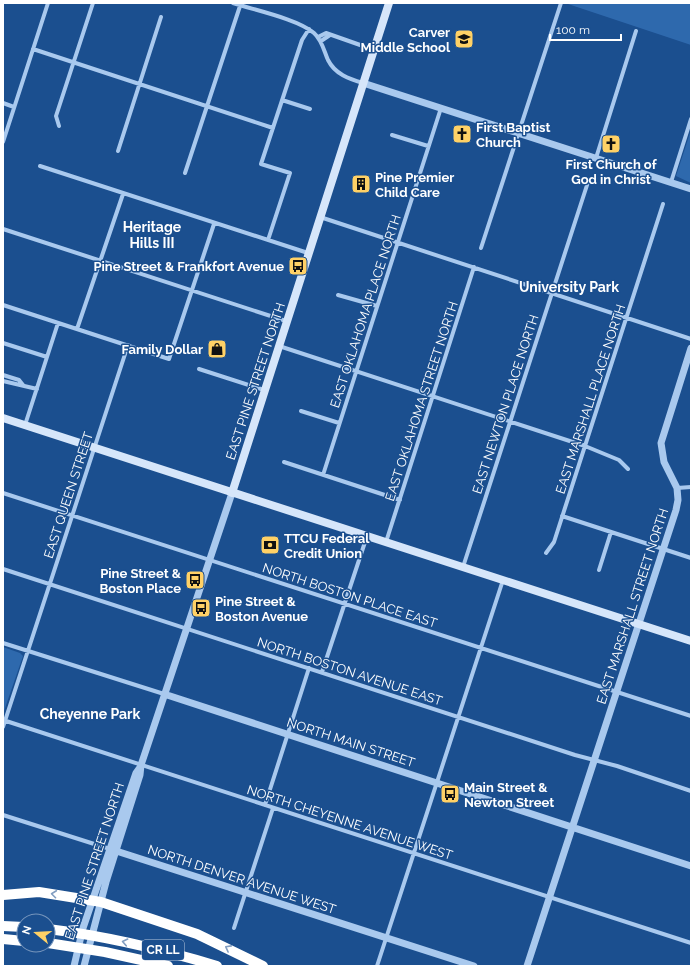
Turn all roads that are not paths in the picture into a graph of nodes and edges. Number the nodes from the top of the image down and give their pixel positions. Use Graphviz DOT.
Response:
graph roads {
  1 [pos="48,3"];
  2 [pos="93,3"];
  3 [pos="233,3"];
  4 [pos="389,3"];
  5 [pos="561,3"];
  6 [pos="240,4"];
  7 [pos="161,18"];
  8 [pos="308,29"];
  9 [pos="636,31"];
  10 [pos="319,39"];
  11 [pos="364,46"];
  12 [pos="33,49"];
  13 [pos="74,63"];
  14 [pos="363,83"];
  15 [pos="139,84"];
  16 [pos="282,100"];
  17 [pos="3,103"];
  18 [pos="206,106"];
  19 [pos="14,107"];
  20 [pos="440,108"];
  21 [pos="310,109"];
  22 [pos="691,119"];
  23 [pos="59,126"];
  24 [pos="273,128"];
  25 [pos="518,133"];
  26 [pos="392,135"];
  27 [pos="3,142"];
  28 [pos="428,146"];
  29 [pos="118,151"];
  30 [pos="596,158"];
  31 [pos="40,166"];
  32 [pos="185,173"];
  33 [pos="588,179"];
  34 [pos="670,182"];
  35 [pos="691,189"];
  36 [pos="123,194"];
  37 [pos="664,204"];
  38 [pos="320,217"];
  39 [pos="214,224"];
  40 [pos="3,229"];
  41 [pos="268,240"];
  42 [pos="397,242"];
  43 [pos="481,248"];
  44 [pos="308,253"];
  45 [pos="101,261"];
  46 [pos="474,267"];
  47 [pos="192,291"];
  48 [pos="551,292"];
  49 [pos="338,295"];
  50 [pos="3,305"];
  51 [pos="377,306"];
  52 [pos="626,319"];
  53 [pos="286,321"];
  54 [pos="58,322"];
  55 [pos="77,330"];
  56 [pos="691,339"];
  57 [pos="3,344"];
  58 [pos="128,346"];
  59 [pos="278,346"];
  60 [pos="691,348"];
  61 [pos="47,357"];
  62 [pos="200,369"];
  63 [pos="356,371"];
  64 [pos="3,375"];
  65 [pos="3,382"];
  66 [pos="23,385"];
  67 [pos="37,389"];
  68 [pos="264,390"];
  69 [pos="432,397"];
  70 [pos="301,411"];
  71 [pos="3,418"];
  72 [pos="510,422"];
  73 [pos="339,423"];
  74 [pos="25,425"];
  75 [pos="585,446"];
  76 [pos="94,448"];
  77 [pos="284,462"];
  78 [pos="628,469"];
  79 [pos="323,474"];
  80 [pos="691,487"];
  81 [pos="677,488"];
  82 [pos="3,493"];
  83 [pos="232,493"];
  84 [pos="400,500"];
  85 [pos="72,516"];
  86 [pos="562,516"];
  87 [pos="611,532"];
  88 [pos="367,536"];
  89 [pos="386,542"];
  90 [pos="663,549"];
  91 [pos="546,553"];
  92 [pos="691,558"];
  93 [pos="210,560"];
  94 [pos="463,567"];
  95 [pos="3,569"];
  96 [pos="599,570"];
  97 [pos="503,580"];
  98 [pos="49,584"];
  99 [pos="344,604"];
  100 [pos="639,624"];
  101 [pos="186,628"];
  102 [pos="691,641"];
  103 [pos="3,642"];
  104 [pos="480,648"];
  105 [pos="28,650"];
  106 [pos="309,668"];
  107 [pos="322,672"];
  108 [pos="617,691"];
  109 [pos="164,694"];
  110 [pos="691,716"];
  111 [pos="458,717"];
  112 [pos="4,721"];
  113 [pos="3,727"];
  114 [pos="287,734"];
  115 [pos="595,760"];
  116 [pos="141,765"];
  117 [pos="437,783"];
  118 [pos="691,791"];
  119 [pos="264,805"];
  120 [pos="273,808"];
  121 [pos="3,814"];
  122 [pos="572,827"];
  123 [pos="113,850"];
  124 [pos="414,853"];
  125 [pos="691,866"];
  126 [pos="245,892"];
  127 [pos="3,895"];
  128 [pos="550,897"];
  129 [pos="97,901"];
  130 [pos="3,926"];
  131 [pos="16,927"];
  132 [pos="234,928"];
  133 [pos="56,930"];
  134 [pos="386,937"];
  135 [pos="3,939"];
  136 [pos="16,940"];
  137 [pos="691,943"];
  138 [pos="56,944"];
  139 [pos="74,966"];
  140 [pos="84,966"];
  141 [pos="168,966"];
  142 [pos="217,966"];
  143 [pos="263,966"];
  144 [pos="377,966"];
  145 [pos="474,966"];
  146 [pos="527,966"];
  1 -- 12 [label="street"];
  2 -- 13 [label="street"];
  3 -- 6 [label="street"];
  4 -- 14 [label="main road, EAST PINE STREET NORTH"];
  5 -- 25 [label="street"];
  6 -- 8 [label="street"];
  6 -- 18 [label="street"];
  7 -- 15 [label="street"];
  8 -- 10 [label="street"];
  8 -- 16 [label="street"];
  9 -- 30 [label="street"];
  10 -- 11 [label="street"];
  10 -- 14 [label="street"];
  12 -- 13 [label="street"];
  12 -- 19 [label="street"];
  13 -- 15 [label="street"];
  13 -- 23 [label="street"];
  14 -- 20 [label="street"];
  14 -- 38 [label="main road, EAST PINE STREET NORTH"];
  15 -- 18 [label="street"];
  15 -- 29 [label="street"];
  16 -- 21 [label="street"];
  16 -- 24 [label="street"];
  17 -- 19 [label="street"];
  18 -- 24 [label="street"];
  18 -- 32 [label="street"];
  19 -- 27 [label="street"];
  20 -- 25 [label="street"];
  20 -- 28 [label="street, EAST OKLAHOMA PLACE NORTH"];
  22 -- 34 [label="street"];
  24 -- 41 [label="street"];
  25 -- 30 [label="street"];
  25 -- 43 [label="street"];
  26 -- 28 [label="street"];
  28 -- 42 [label="street, EAST OKLAHOMA PLACE NORTH"];
  30 -- 34 [label="street"];
  31 -- 36 [label="street"];
  33 -- 48 [label="street, EAST NEWTON PLACE NORTH"];
  34 -- 35 [label="street"];
  36 -- 39 [label="street"];
  36 -- 45 [label="street"];
  37 -- 52 [label="street, EAST MARSHALL PLACE NORTH"];
  38 -- 42 [label="street"];
  38 -- 44 [label="main road, EAST PINE STREET NORTH"];
  39 -- 41 [label="street"];
  39 -- 47 [label="street"];
  40 -- 45 [label="street"];
  41 -- 44 [label="street"];
  42 -- 46 [label="street"];
  42 -- 51 [label="street, EAST OKLAHOMA PLACE NORTH"];
  44 -- 53 [label="main road, EAST PINE STREET NORTH"];
  45 -- 47 [label="street"];
  45 -- 55 [label="street"];
  46 -- 48 [label="street"];
  46 -- 69 [label="street, EAST OKLAHOMA STREET NORTH"];
  47 -- 53 [label="street"];
  47 -- 58 [label="street"];
  48 -- 52 [label="street"];
  48 -- 72 [label="street, EAST NEWTON PLACE NORTH"];
  49 -- 51 [label="street"];
  50 -- 54 [label="street"];
  51 -- 63 [label="street, EAST OKLAHOMA PLACE NORTH"];
  52 -- 56 [label="street"];
  52 -- 75 [label="street, EAST MARSHALL PLACE NORTH"];
  53 -- 59 [label="main road, EAST PINE STREET NORTH"];
  54 -- 55 [label="street"];
  54 -- 61 [label="street"];
  55 -- 58 [label="street"];
  57 -- 61 [label="street"];
  58 -- 76 [label="street, EAST QUEEN STREET"];
  59 -- 63 [label="street"];
  59 -- 68 [label="main road, EAST PINE STREET NORTH"];
  60 -- 81 [label="street, EAST MARSHALL STREET NORTH"];
  61 -- 67 [label="street"];
  62 -- 68 [label="street"];
  63 -- 69 [label="street"];
  63 -- 73 [label="street, EAST OKLAHOMA PLACE NORTH"];
  64 -- 66 [label="street"];
  65 -- 66 [label="street"];
  66 -- 67 [label="street"];
  67 -- 74 [label="street"];
  68 -- 83 [label="main road, EAST PINE STREET NORTH"];
  69 -- 72 [label="street"];
  69 -- 84 [label="street, EAST OKLAHOMA STREET NORTH"];
  70 -- 73 [label="street"];
  71 -- 74 [label="main road"];
  72 -- 75 [label="street"];
  72 -- 94 [label="street, EAST NEWTON PLACE NORTH"];
  73 -- 79 [label="street, EAST OKLAHOMA PLACE NORTH"];
  74 -- 76 [label="main road"];
  75 -- 78 [label="street"];
  75 -- 86 [label="street, EAST MARSHALL PLACE NORTH"];
  76 -- 83 [label="main road"];
  76 -- 85 [label="street, EAST QUEEN STREET"];
  77 -- 79 [label="street"];
  79 -- 84 [label="street"];
  80 -- 81 [label="street"];
  81 -- 90 [label="street, EAST MARSHALL STREET NORTH"];
  82 -- 85 [label="street, NORTH BOSTON PLACE EAST"];
  83 -- 88 [label="main road"];
  83 -- 93 [label="street, EAST PINE STREET NORTH"];
  84 -- 89 [label="street, EAST OKLAHOMA STREET NORTH"];
  85 -- 93 [label="street, NORTH BOSTON PLACE EAST"];
  85 -- 98 [label="street, EAST QUEEN STREET"];
  86 -- 87 [label="street"];
  86 -- 91 [label="street, EAST MARSHALL PLACE NORTH"];
  87 -- 90 [label="street"];
  87 -- 96 [label="street"];
  88 -- 89 [label="main road"];
  88 -- 99 [label="street"];
  89 -- 94 [label="main road"];
  90 -- 92 [label="street"];
  90 -- 100 [label="street, EAST MARSHALL STREET NORTH"];
  93 -- 99 [label="street, NORTH BOSTON PLACE EAST"];
  93 -- 101 [label="street, EAST PINE STREET NORTH"];
  94 -- 97 [label="main road"];
  95 -- 98 [label="street, NORTH BOSTON AVENUE EAST"];
  97 -- 100 [label="main road"];
  97 -- 104 [label="street"];
  98 -- 101 [label="street, NORTH BOSTON AVENUE EAST"];
  98 -- 105 [label="street, EAST QUEEN STREET"];
  99 -- 104 [label="street, NORTH BOSTON PLACE EAST"];
  99 -- 107 [label="street"];
  100 -- 102 [label="main road"];
  100 -- 108 [label="street, EAST MARSHALL STREET NORTH"];
  101 -- 106 [label="street, NORTH BOSTON AVENUE EAST"];
  101 -- 109 [label="street, EAST PINE STREET NORTH"];
  103 -- 105 [label="street, NORTH MAIN STREET"];
  104 -- 108 [label="street, NORTH BOSTON PLACE EAST"];
  104 -- 111 [label="street"];
  105 -- 109 [label="street, NORTH MAIN STREET"];
  105 -- 112 [label="street, EAST QUEEN STREET"];
  106 -- 107 [label="street, NORTH BOSTON AVENUE EAST"];
  106 -- 114 [label="street"];
  107 -- 111 [label="street, NORTH BOSTON AVENUE EAST"];
  108 -- 110 [label="street, NORTH BOSTON PLACE EAST"];
  108 -- 115 [label="street, EAST MARSHALL STREET NORTH"];
  109 -- 114 [label="street, NORTH MAIN STREET"];
  109 -- 116 [label="street, EAST PINE STREET NORTH"];
  111 -- 115 [label="street, NORTH BOSTON AVENUE EAST"];
  111 -- 117 [label="street"];
  112 -- 113 [label="street, EAST QUEEN STREET"];
  112 -- 116 [label="street, NORTH CHEYENNE AVENUE WEST"];
  114 -- 117 [label="street, NORTH MAIN STREET"];
  114 -- 119 [label="street"];
  115 -- 118 [label="street, NORTH BOSTON AVENUE EAST"];
  115 -- 122 [label="street, EAST MARSHALL STREET NORTH"];
  116 -- 119 [label="street, NORTH CHEYENNE AVENUE WEST"];
  116 -- 123 [label="street, EAST PINE STREET NORTH"];
  117 -- 122 [label="street, NORTH MAIN STREET"];
  117 -- 124 [label="street"];
  119 -- 120 [label="street, NORTH CHEYENNE AVENUE WEST"];
  120 -- 124 [label="street, NORTH CHEYENNE AVENUE WEST"];
  120 -- 126 [label="street"];
  121 -- 123 [label="street, NORTH DENVER AVENUE WEST"];
  122 -- 125 [label="street, NORTH MAIN STREET"];
  122 -- 128 [label="street, EAST MARSHALL STREET NORTH"];
  123 -- 126 [label="street, NORTH DENVER AVENUE WEST"];
  123 -- 129 [label="street, EAST PINE STREET NORTH"];
  124 -- 128 [label="street, NORTH CHEYENNE AVENUE WEST"];
  124 -- 134 [label="street"];
  126 -- 132 [label="street"];
  126 -- 134 [label="street, NORTH DENVER AVENUE WEST"];
  129 -- 127 [label="highway, one-way"];
  128 -- 137 [label="street, NORTH CHEYENNE AVENUE WEST"];
  128 -- 146 [label="street, EAST MARSHALL STREET NORTH"];
  129 -- 139 [label="street, EAST PINE STREET NORTH"];
  129 -- 140 [label="street, EAST PINE STREET NORTH"];
  143 -- 129 [label="highway, one-way"];
  130 -- 131 [label="highway"];
  142 -- 133 [label="highway, CR LL, one-way"];
  134 -- 144 [label="street"];
  134 -- 145 [label="street, NORTH DENVER AVENUE WEST"];
  135 -- 136 [label="highway"];
  138 -- 141 [label="highway, CR LL"];
}
